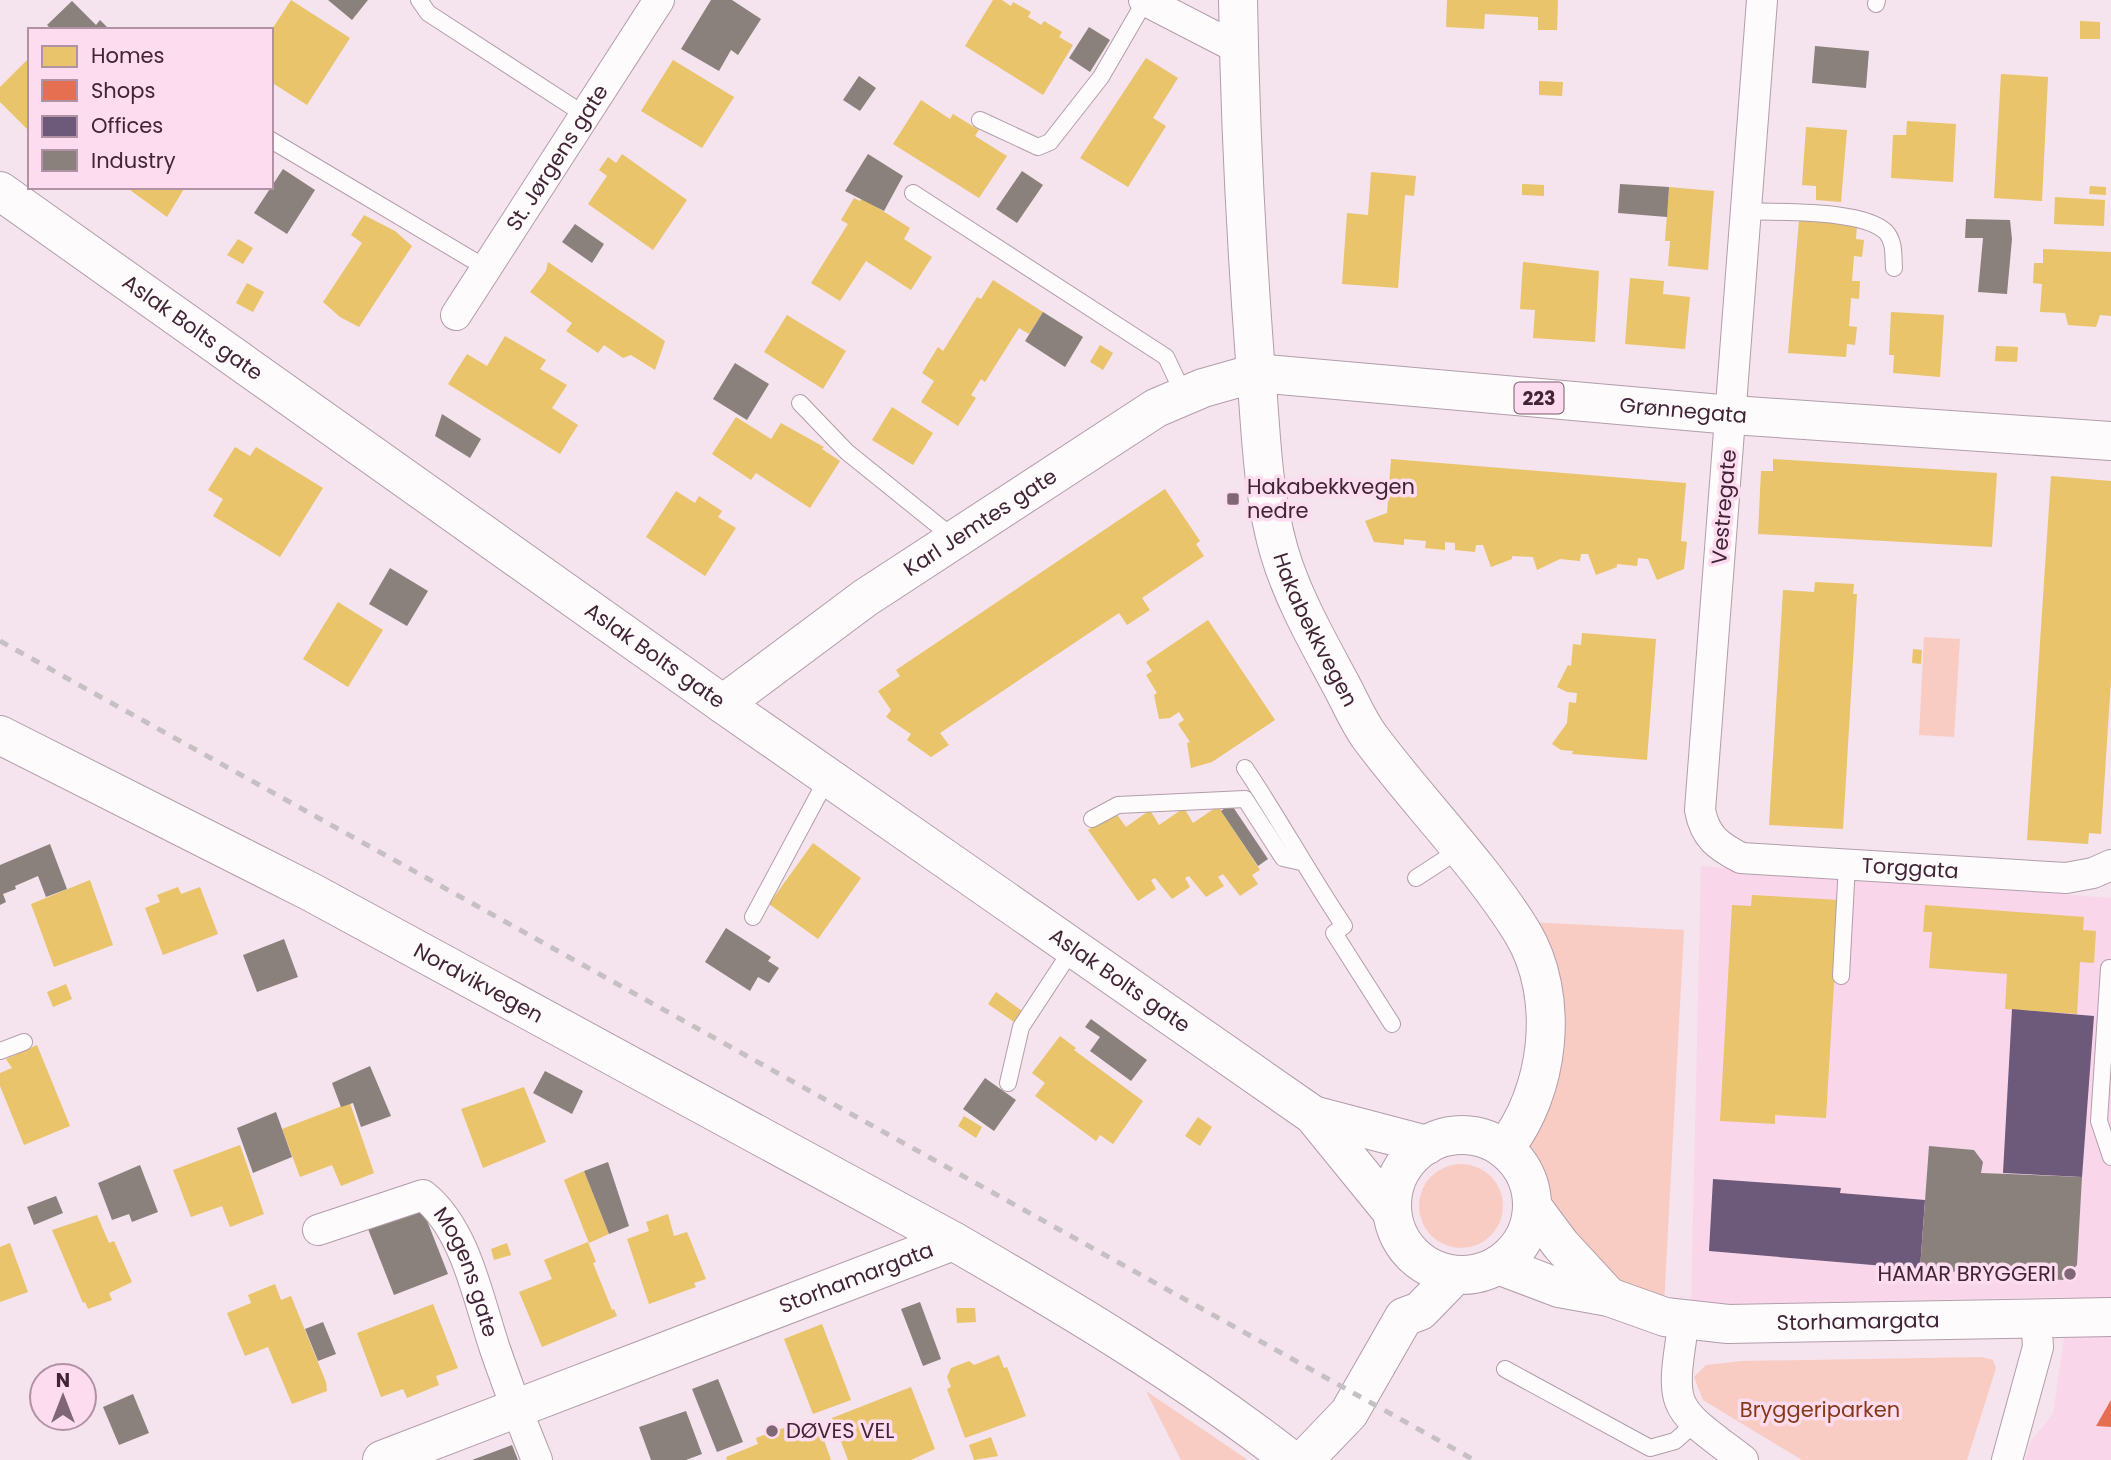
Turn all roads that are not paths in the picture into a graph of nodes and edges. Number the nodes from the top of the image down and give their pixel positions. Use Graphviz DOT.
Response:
graph roads {
  1 [pos="419,0"];
  2 [pos="659,0"];
  3 [pos="1144,0"];
  4 [pos="1238,0"];
  5 [pos="1762,0"];
  6 [pos="1239,49"];
  7 [pos="584,115"];
  8 [pos="980,120"];
  9 [pos="273,141"];
  10 [pos="0,191"];
  11 [pos="913,193"];
  12 [pos="1748,211"];
  13 [pos="486,268"];
  14 [pos="1894,268"];
  15 [pos="456,315"];
  16 [pos="1256,373"];
  17 [pos="1184,396"];
  18 [pos="800,402"];
  19 [pos="1732,415"];
  20 [pos="2111,441"];
  21 [pos="955,539"];
  22 [pos="723,704"];
  23 [pos="0,735"];
  24 [pos="1245,768"];
  25 [pos="828,777"];
  26 [pos="1092,819"];
  27 [pos="1713,842"];
  28 [pos="1459,850"];
  29 [pos="1301,862"];
  30 [pos="1847,864"];
  31 [pos="2111,865"];
  32 [pos="1416,878"];
  33 [pos="753,917"];
  34 [pos="1074,947"];
  35 [pos="2109,968"];
  36 [pos="1841,976"];
  37 [pos="1392,1024"];
  38 [pos="24,1042"];
  39 [pos="0,1051"];
  40 [pos="1008,1083"];
  41 [pos="1313,1115"];
  42 [pos="1427,1145"];
  43 [pos="1504,1149"];
  44 [pos="2111,1157"];
  45 [pos="1532,1206"];
  46 [pos="1392,1212"];
  47 [pos="318,1230"];
  48 [pos="953,1241"];
  49 [pos="1409,1251"];
  50 [pos="1498,1265"];
  51 [pos="1455,1275"];
  52 [pos="1609,1297"];
  53 [pos="1404,1317"];
  54 [pos="2036,1317"];
  55 [pos="2111,1317"];
  56 [pos="1685,1321"];
  57 [pos="1506,1369"];
  58 [pos="516,1409"];
  59 [pos="1694,1424"];
  60 [pos="382,1460"];
  61 [pos="537,1460"];
  62 [pos="1291,1460"];
  63 [pos="1304,1460"];
  64 [pos="1743,1460"];
  65 [pos="2007,1460"];
  1 -- 7 [label="lane"];
  2 -- 7 [label="street, St. Jørgens gate"];
  3 -- 6 [label="street"];
  3 -- 8 [label="lane"];
  4 -- 6 [label="main road, Hakabekkvegen"];
  5 -- 12 [label="street, Vestregate"];
  6 -- 16 [label="main road, Hakabekkvegen"];
  7 -- 13 [label="street, St. Jørgens gate"];
  9 -- 13 [label="lane"];
  10 -- 22 [label="main road, Aslak Bolts gate"];
  11 -- 17 [label="lane"];
  12 -- 14 [label="lane"];
  12 -- 19 [label="street, Vestregate"];
  13 -- 15 [label="street, St. Jørgens gate"];
  16 -- 17 [label="main road, Karl Jemtes gate"];
  16 -- 19 [label="main road, Grønnegata / 223"];
  16 -- 28 [label="main road, Hakabekkvegen"];
  17 -- 21 [label="main road, Karl Jemtes gate"];
  18 -- 21 [label="lane"];
  19 -- 20 [label="main road, Grønnegata / 223"];
  19 -- 27 [label="street, Vestregate"];
  21 -- 22 [label="main road, Karl Jemtes gate"];
  22 -- 25 [label="main road, Aslak Bolts gate"];
  23 -- 48 [label="main road, Nordvikvegen"];
  24 -- 29 [label="lane"];
  25 -- 33 [label="lane"];
  25 -- 34 [label="main road, Aslak Bolts gate"];
  26 -- 29 [label="lane"];
  27 -- 30 [label="street, Torggata"];
  28 -- 32 [label="lane"];
  28 -- 43 [label="main road, Hakabekkvegen"];
  29 -- 37 [label="lane"];
  30 -- 31 [label="street, Torggata"];
  30 -- 36 [label="lane"];
  34 -- 40 [label="lane"];
  34 -- 41 [label="main road, Aslak Bolts gate"];
  35 -- 44 [label="lane"];
  38 -- 39 [label="lane"];
  41 -- 42 [label="main road, Aslak Bolts gate"];
  41 -- 46 [label="main road, Aslak Bolts gate"];
  42 -- 43 [label="main road"];
  42 -- 46 [label="main road"];
  43 -- 45 [label="main road"];
  45 -- 50 [label="main road"];
  45 -- 52 [label="main road, Storhamargata"];
  46 -- 49 [label="main road"];
  47 -- 58 [label="street, Mogens gate"];
  48 -- 58 [label="main road, Storhamargata"];
  48 -- 62 [label="main road, Storhamargata"];
  49 -- 51 [label="main road"];
  49 -- 53 [label="main road"];
  50 -- 51 [label="main road"];
  50 -- 52 [label="main road, Storhamargata"];
  51 -- 53 [label="main road"];
  52 -- 56 [label="main road, Storhamargata"];
  53 -- 63 [label="main road"];
  54 -- 55 [label="main road, Storhamargata"];
  54 -- 56 [label="main road, Storhamargata"];
  54 -- 65 [label="street"];
  56 -- 59 [label="street"];
  57 -- 59 [label="lane"];
  58 -- 60 [label="main road, Storhamargata"];
  58 -- 61 [label="street, Mogens gate"];
  59 -- 64 [label="street"];
}
